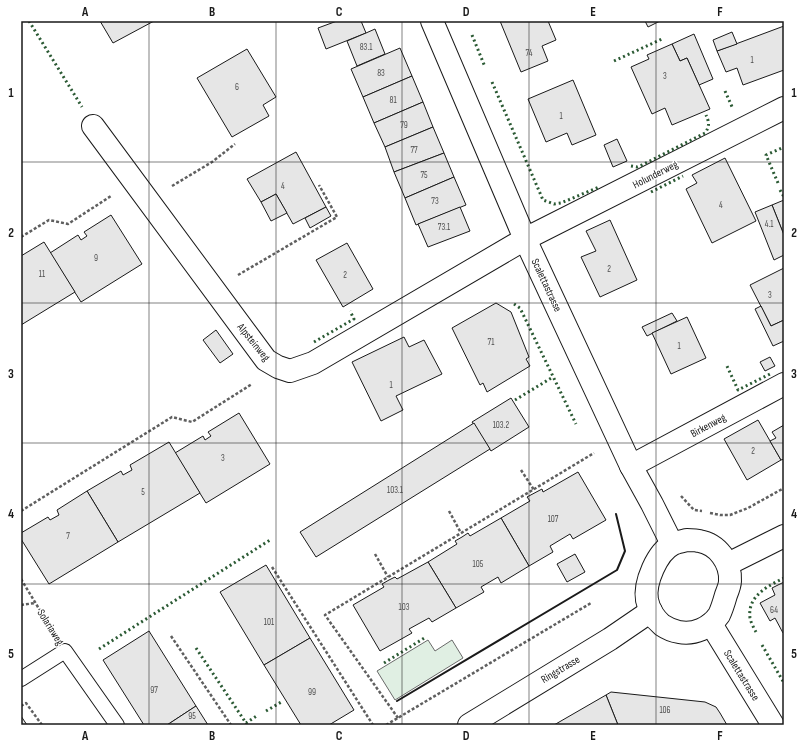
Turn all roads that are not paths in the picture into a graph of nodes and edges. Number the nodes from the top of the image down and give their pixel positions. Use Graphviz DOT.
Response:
graph roads {
  1 [pos="434,22"];
  2 [pos="784,108"];
  3 [pos="93,126"];
  4 [pos="525,239"];
  5 [pos="784,384"];
  6 [pos="631,466"];
  7 [pos="784,536"];
  8 [pos="672,544"];
  9 [pos="728,564"];
  10 [pos="651,612"];
  11 [pos="711,624"];
  12 [pos="21,679"];
  13 [pos="117,725"];
  14 [pos="469,725"];
  15 [pos="773,725"];
  1 -- 4 [label="street, Scalettastrasse"];
  2 -- 4 [label="street, Holunderweg"];
  3 -- 4 [label="street, Alpsteinweg"];
  4 -- 6 [label="street, Scalettastrasse"];
  5 -- 6 [label="street, Birkenweg"];
  6 -- 8 [label="street, Scalettastrasse"];
  7 -- 9 [label="street"];
  8 -- 9 [label="street"];
  8 -- 10 [label="street"];
  9 -- 11 [label="street"];
  10 -- 11 [label="street"];
  10 -- 14 [label="street, Ringstrasse"];
  11 -- 15 [label="street, Scalettastrasse"];
  12 -- 13 [label="lane, Solariaweg"];
}
